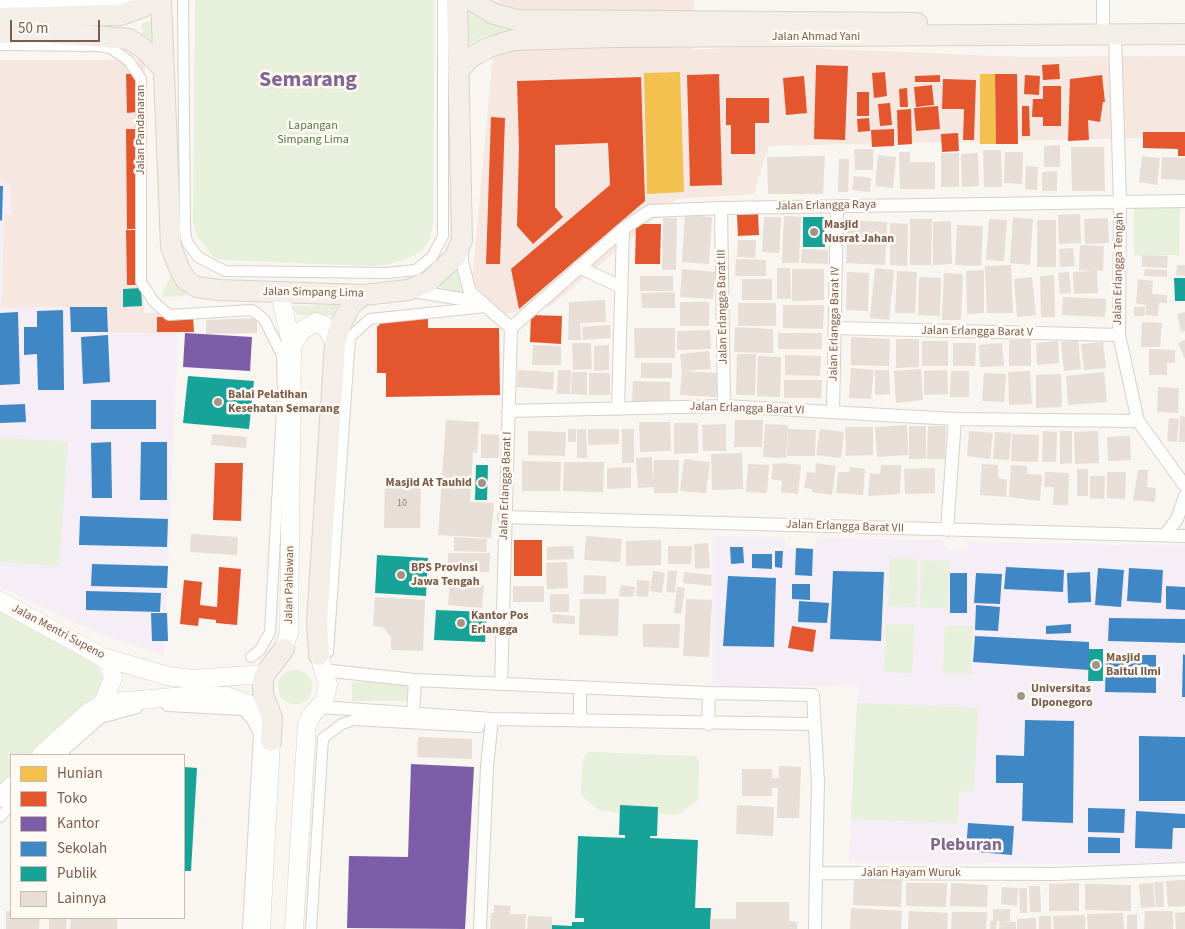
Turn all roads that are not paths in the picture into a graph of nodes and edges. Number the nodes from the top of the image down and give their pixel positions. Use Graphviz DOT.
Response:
graph roads {
  1 [pos="132,0"];
  2 [pos="152,0"];
  3 [pos="161,0"];
  4 [pos="183,0"];
  5 [pos="443,0"];
  6 [pos="457,0"];
  7 [pos="471,0"];
  8 [pos="1103,0"];
  9 [pos="0,5"];
  10 [pos="0,18"];
  11 [pos="1185,24"];
  12 [pos="1109,29"];
  13 [pos="0,33"];
  14 [pos="1185,34"];
  15 [pos="0,45"];
  16 [pos="162,67"];
  17 [pos="458,71"];
  18 [pos="1185,201"];
  19 [pos="1120,202"];
  20 [pos="837,206"];
  21 [pos="721,208"];
  22 [pos="623,229"];
  23 [pos="462,240"];
  24 [pos="580,267"];
  25 [pos="621,287"];
  26 [pos="408,290"];
  27 [pos="280,294"];
  28 [pos="364,295"];
  29 [pos="154,302"];
  30 [pos="483,304"];
  31 [pos="511,328"];
  32 [pos="835,328"];
  33 [pos="1119,335"];
  34 [pos="335,343"];
  35 [pos="292,347"];
  36 [pos="724,406"];
  37 [pos="618,409"];
  38 [pos="508,411"];
  39 [pos="834,412"];
  40 [pos="955,419"];
  41 [pos="1138,421"];
  42 [pos="1185,486"];
  43 [pos="1185,496"];
  44 [pos="504,518"];
  45 [pos="947,530"];
  46 [pos="1165,535"];
  47 [pos="1185,536"];
  48 [pos="0,601"];
  49 [pos="284,649"];
  50 [pos="102,657"];
  51 [pos="251,657"];
  52 [pos="321,663"];
  53 [pos="265,674"];
  54 [pos="415,680"];
  55 [pos="501,684"];
  56 [pos="580,687"];
  57 [pos="709,694"];
  58 [pos="103,703"];
  59 [pos="320,707"];
  60 [pos="413,713"];
  61 [pos="486,718"];
  62 [pos="580,720"];
  63 [pos="708,724"];
  64 [pos="813,724"];
  65 [pos="271,741"];
  66 [pos="41,754"];
  67 [pos="60,754"];
  68 [pos="10,787"];
  69 [pos="0,798"];
  70 [pos="10,806"];
  71 [pos="0,817"];
  72 [pos="1185,869"];
  73 [pos="816,873"];
  74 [pos="248,929"];
  75 [pos="261,929"];
  76 [pos="294,929"];
  77 [pos="311,929"];
  78 [pos="480,929"];
  79 [pos="815,929"];
  1 -- 9 [label="street"];
  2 -- 10 [label="main road"];
  3 -- 16 [label="main road, Jalan Simpang Lima"];
  4 -- 5 [label="street, Jalan Simpang Lima"];
  6 -- 17 [label="main road"];
  7 -- 12 [label="main road, Jalan Ahmad Yani"];
  8 -- 12 [label="street, Jalan Erlangga Tengah"];
  11 -- 12 [label="main road, Jalan Ahmad Yani"];
  12 -- 14 [label="main road, Jalan Ahmad Yani"];
  12 -- 17 [label="main road, Jalan Ahmad Yani"];
  12 -- 19 [label="street, Jalan Erlangga Tengah"];
  13 -- 16 [label="main road"];
  15 -- 29 [label="street, Jalan Pandanaran"];
  16 -- 27 [label="main road, Jalan Simpang Lima"];
  17 -- 23 [label="main road"];
  18 -- 19 [label="street, Jalan Erlangga Raya"];
  19 -- 20 [label="street, Jalan Erlangga Raya"];
  19 -- 33 [label="street, Jalan Erlangga Tengah"];
  20 -- 21 [label="street, Jalan Erlangga Raya"];
  20 -- 32 [label="street, Jalan Erlangga Barat IV"];
  21 -- 22 [label="street, Jalan Erlangga Raya"];
  21 -- 36 [label="street, Jalan Erlangga Barat III"];
  22 -- 24 [label="street, Jalan Erlangga Raya"];
  22 -- 25 [label="street"];
  23 -- 26 [label="main road, Jalan Simpang Lima"];
  23 -- 30 [label="street"];
  24 -- 25 [label="street"];
  24 -- 31 [label="street, Jalan Erlangga Raya"];
  25 -- 37 [label="street"];
  26 -- 28 [label="main road, Jalan Simpang Lima"];
  26 -- 30 [label="street"];
  27 -- 28 [label="main road, Jalan Simpang Lima"];
  27 -- 35 [label="main road, Jalan Pahlawan"];
  28 -- 34 [label="main road"];
  29 -- 51 [label="street, Jalan Pahlawan"];
  30 -- 31 [label="street"];
  30 -- 52 [label="street"];
  31 -- 38 [label="street, Jalan Erlangga Barat I"];
  32 -- 33 [label="street, Jalan Erlangga Barat V"];
  32 -- 39 [label="street, Jalan Erlangga Barat IV"];
  33 -- 41 [label="street, Jalan Erlangga Tengah"];
  34 -- 35 [label="main road"];
  34 -- 52 [label="main road"];
  35 -- 49 [label="main road, Jalan Pahlawan"];
  36 -- 37 [label="street, Jalan Erlangga Barat VI"];
  36 -- 39 [label="street, Jalan Erlangga Barat VI"];
  37 -- 38 [label="street, Jalan Erlangga Barat VI"];
  38 -- 44 [label="street, Jalan Erlangga Barat I"];
  39 -- 40 [label="street, Jalan Erlangga Barat VI"];
  40 -- 41 [label="street, Jalan Erlangga Barat VI"];
  40 -- 45 [label="street"];
  41 -- 42 [label="street, Jalan Erlangga Tengah"];
  43 -- 46 [label="street"];
  44 -- 45 [label="street, Jalan Erlangga Barat VII"];
  44 -- 55 [label="street, Jalan Erlangga Barat I"];
  45 -- 46 [label="street, Jalan Erlangga Barat VII"];
  46 -- 47 [label="street, Jalan Erlangga Barat VII"];
  48 -- 50 [label="main road, Jalan Mentri Supeno"];
  49 -- 53 [label="main road, Jalan Pahlawan"];
  50 -- 53 [label="main road, Jalan Mentri Supeno"];
  50 -- 58 [label="main road"];
  52 -- 54 [label="street"];
  52 -- 59 [label="main road"];
  53 -- 65 [label="main road"];
  54 -- 55 [label="street"];
  54 -- 60 [label="street"];
  55 -- 56 [label="street"];
  56 -- 57 [label="street"];
  56 -- 62 [label="street"];
  57 -- 63 [label="street"];
  57 -- 64 [label="street"];
  58 -- 65 [label="main road"];
  58 -- 66 [label="main road"];
  59 -- 60 [label="street"];
  59 -- 76 [label="main road"];
  60 -- 61 [label="street"];
  61 -- 62 [label="street"];
  61 -- 77 [label="street"];
  61 -- 78 [label="street"];
  62 -- 63 [label="street"];
  63 -- 64 [label="street"];
  64 -- 73 [label="street"];
  65 -- 75 [label="main road"];
  67 -- 74 [label="street"];
  68 -- 69 [label="main road"];
  70 -- 71 [label="street"];
  72 -- 73 [label="street, Jalan Hayam Wuruk"];
  73 -- 79 [label="street"];
}
